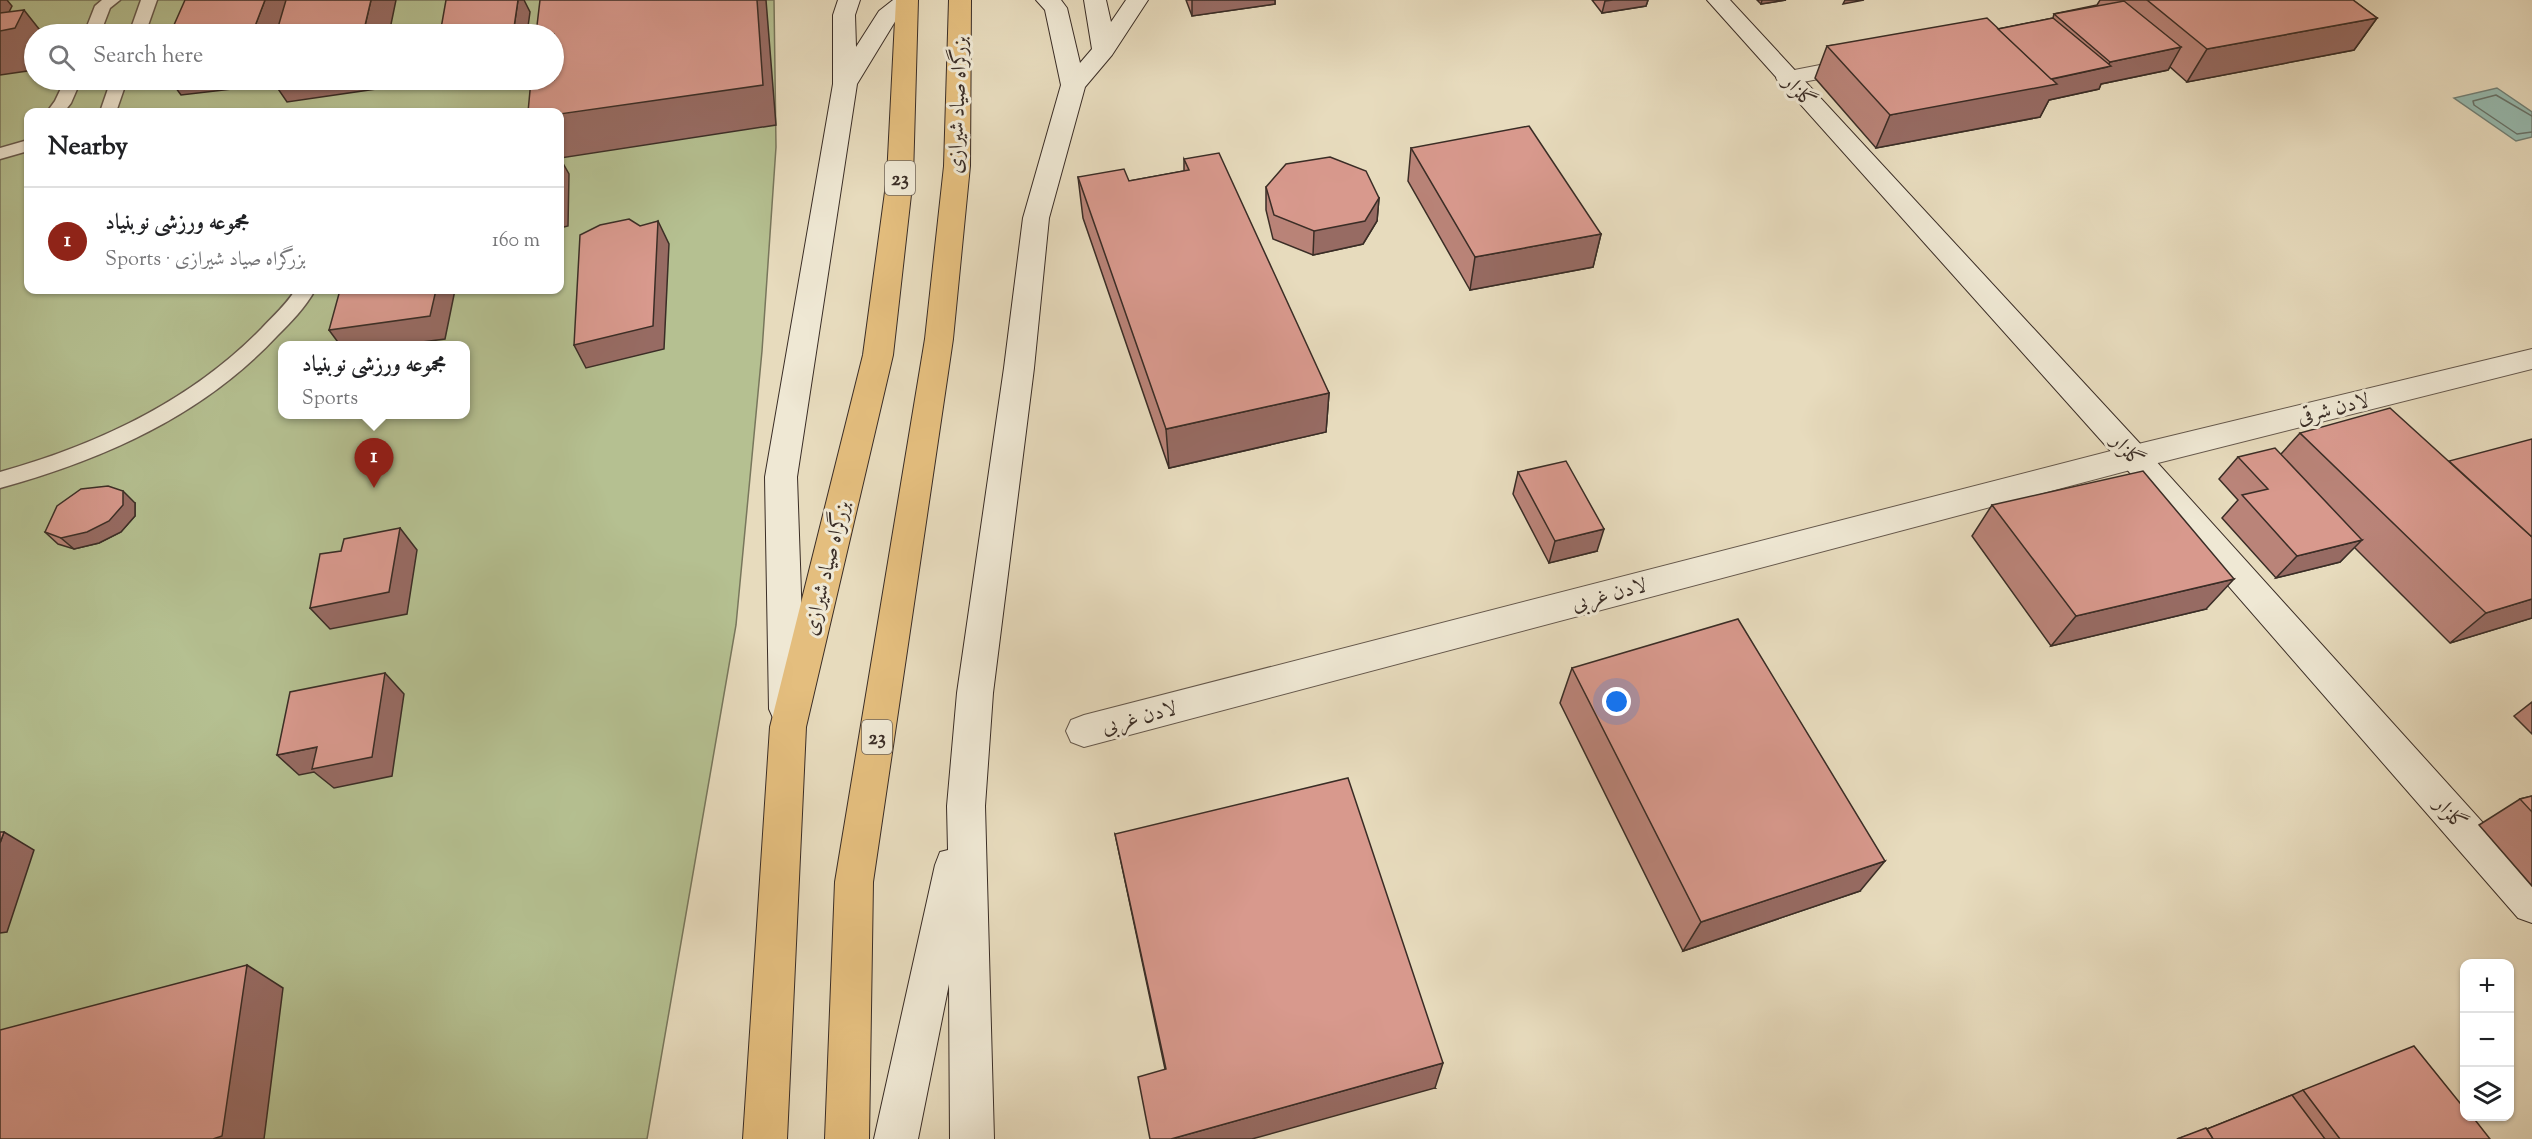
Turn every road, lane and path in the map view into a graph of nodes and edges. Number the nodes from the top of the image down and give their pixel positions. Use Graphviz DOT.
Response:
graph roads {
  1 [pos="112,0"];
  2 [pos="149,0"];
  3 [pos="849,0"];
  4 [pos="907,0"];
  5 [pos="960,0"];
  6 [pos="1047,0"];
  7 [pos="1095,0"];
  8 [pos="1137,0"];
  9 [pos="1718,0"];
  10 [pos="96,24"];
  11 [pos="141,24"];
  12 [pos="1104,50"];
  13 [pos="1880,61"];
  14 [pos="1788,78"];
  15 [pos="845,84"];
  16 [pos="1072,85"];
  17 [pos="69,90"];
  18 [pos="116,90"];
  19 [pos="59,108"];
  20 [pos="109,108"];
  21 [pos="24,146"];
  22 [pos="0,154"];
  23 [pos="302,294"];
  24 [pos="2532,358"];
  25 [pos="2134,457"];
  26 [pos="35,471"];
  27 [pos="0,480"];
  28 [pos="0,498"];
  29 [pos="788,727"];
  30 [pos="1084,731"];
  31 [pos="966,806"];
  32 [pos="2532,905"];
  33 [pos="765,1139"];
  34 [pos="847,1139"];
  35 [pos="896,1139"];
  36 [pos="972,1139"];
  1 -- 10 [label="lane"];
  2 -- 11 [label="lane"];
  3 -- 15 [label="main road"];
  4 -- 15 [label="main road"];
  4 -- 29 [label="highway, بزرگراه صیاد شیرازی / 23"];
  5 -- 34 [label="highway, بزرگراه صیاد شیرازی / 23"];
  6 -- 16 [label="main road"];
  7 -- 12 [label="main road"];
  8 -- 12 [label="main road"];
  9 -- 14 [label="main road, گلزار"];
  12 -- 16 [label="main road"];
  13 -- 14 [label="main road"];
  14 -- 25 [label="main road, گلزار"];
  15 -- 29 [label="main road"];
  16 -- 31 [label="main road"];
  17 -- 19 [label="lane"];
  18 -- 20 [label="lane"];
  21 -- 22 [label="lane"];
  23 -- 26 [label="lane"];
  24 -- 25 [label="main road, لادن شرقی"];
  25 -- 30 [label="main road, لادن غربی"];
  25 -- 32 [label="main road, گلزار"];
  26 -- 27 [label="lane"];
  26 -- 28 [label="lane"];
  29 -- 33 [label="highway, بزرگراه صیاد شیرازی / 23"];
  31 -- 35 [label="main road"];
  31 -- 36 [label="main road"];
}
